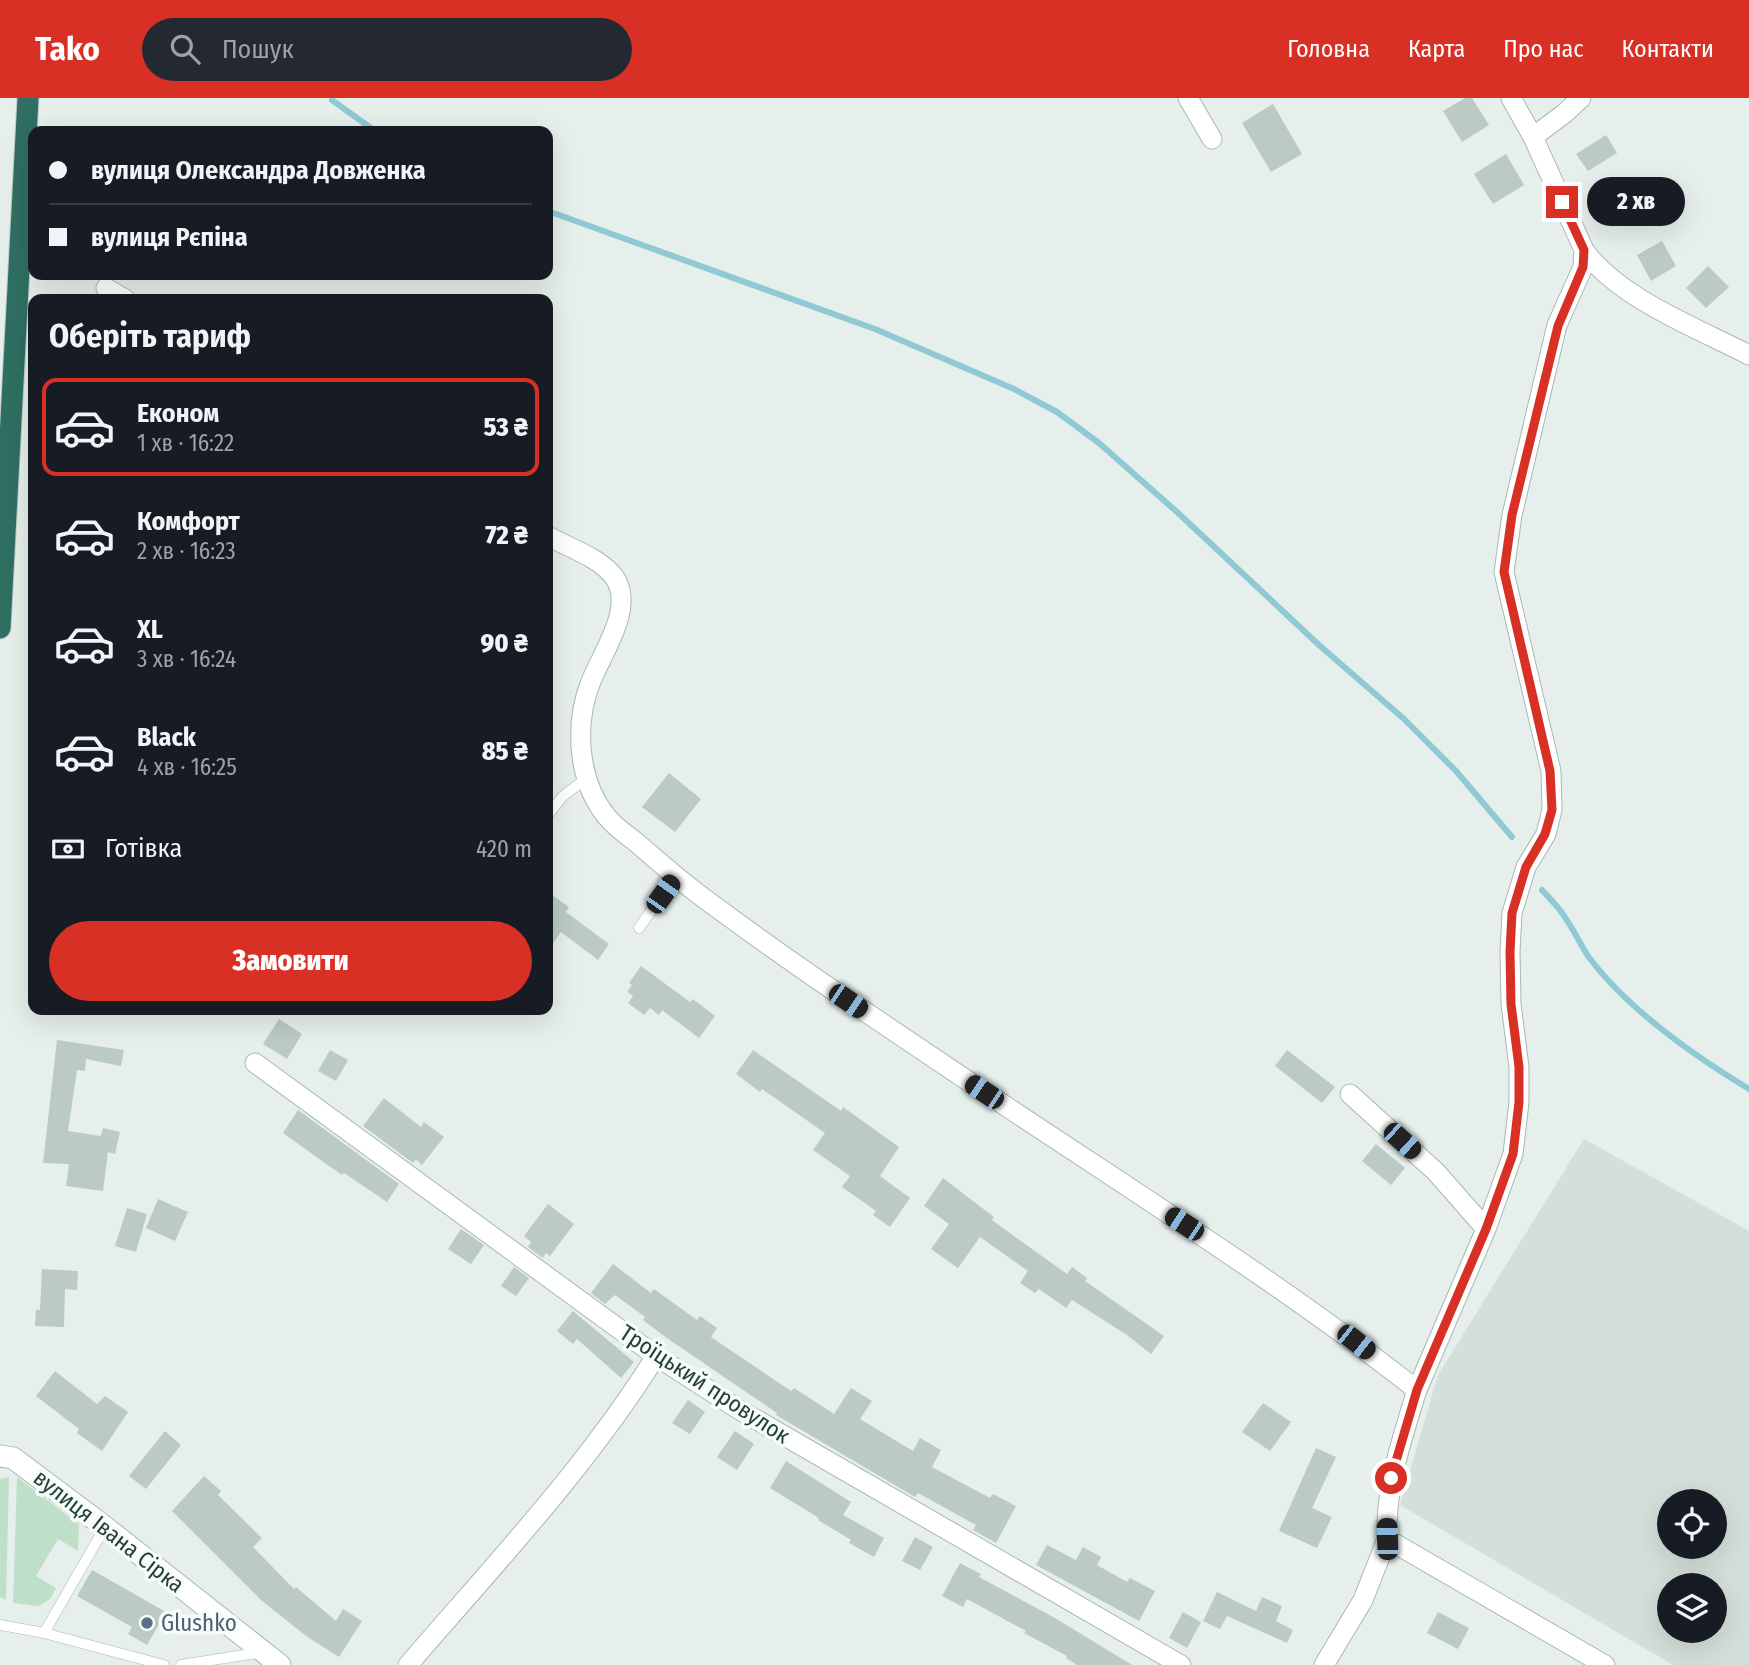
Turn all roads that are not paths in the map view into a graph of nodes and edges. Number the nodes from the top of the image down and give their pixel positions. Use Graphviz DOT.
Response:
graph roads {
  1 [pos="28,98"];
  2 [pos="1188,98"];
  3 [pos="1511,98"];
  4 [pos="1581,98"];
  5 [pos="1533,136"];
  6 [pos="1212,139"];
  7 [pos="1584,250"];
  8 [pos="106,288"];
  9 [pos="116,294"];
  10 [pos="1749,355"];
  11 [pos="553,539"];
  12 [pos="0,628"];
  13 [pos="587,778"];
  14 [pos="553,809"];
  15 [pos="675,877"];
  16 [pos="639,928"];
  17 [pos="255,1063"];
  18 [pos="1350,1094"];
  19 [pos="1486,1229"];
  20 [pos="656,1356"];
  21 [pos="1417,1390"];
  22 [pos="0,1456"];
  23 [pos="105,1527"];
  24 [pos="1387,1539"];
  25 [pos="0,1625"];
  26 [pos="44,1633"];
  27 [pos="272,1659"];
  28 [pos="164,1665"];
  29 [pos="181,1665"];
  30 [pos="408,1665"];
  31 [pos="1181,1665"];
  32 [pos="1324,1665"];
  33 [pos="1605,1665"];
  1 -- 12 [label="highway"];
  2 -- 6 [label="street"];
  3 -- 5 [label="street"];
  4 -- 5 [label="street"];
  5 -- 7 [label="street"];
  7 -- 10 [label="street"];
  7 -- 19 [label="street"];
  8 -- 9 [label="street"];
  11 -- 13 [label="street"];
  13 -- 14 [label="lane"];
  13 -- 15 [label="street"];
  15 -- 16 [label="lane"];
  15 -- 21 [label="street"];
  17 -- 20 [label="street, Троїцький провулок"];
  18 -- 19 [label="street"];
  19 -- 21 [label="street"];
  20 -- 30 [label="street"];
  20 -- 31 [label="street, Троїцький провулок"];
  21 -- 24 [label="street"];
  22 -- 23 [label="street, вулиця Івана Сірка"];
  23 -- 26 [label="lane"];
  23 -- 27 [label="street, вулиця Івана Сірка"];
  24 -- 32 [label="street"];
  24 -- 33 [label="street"];
  25 -- 26 [label="lane"];
  26 -- 28 [label="lane"];
  27 -- 29 [label="lane"];
}
